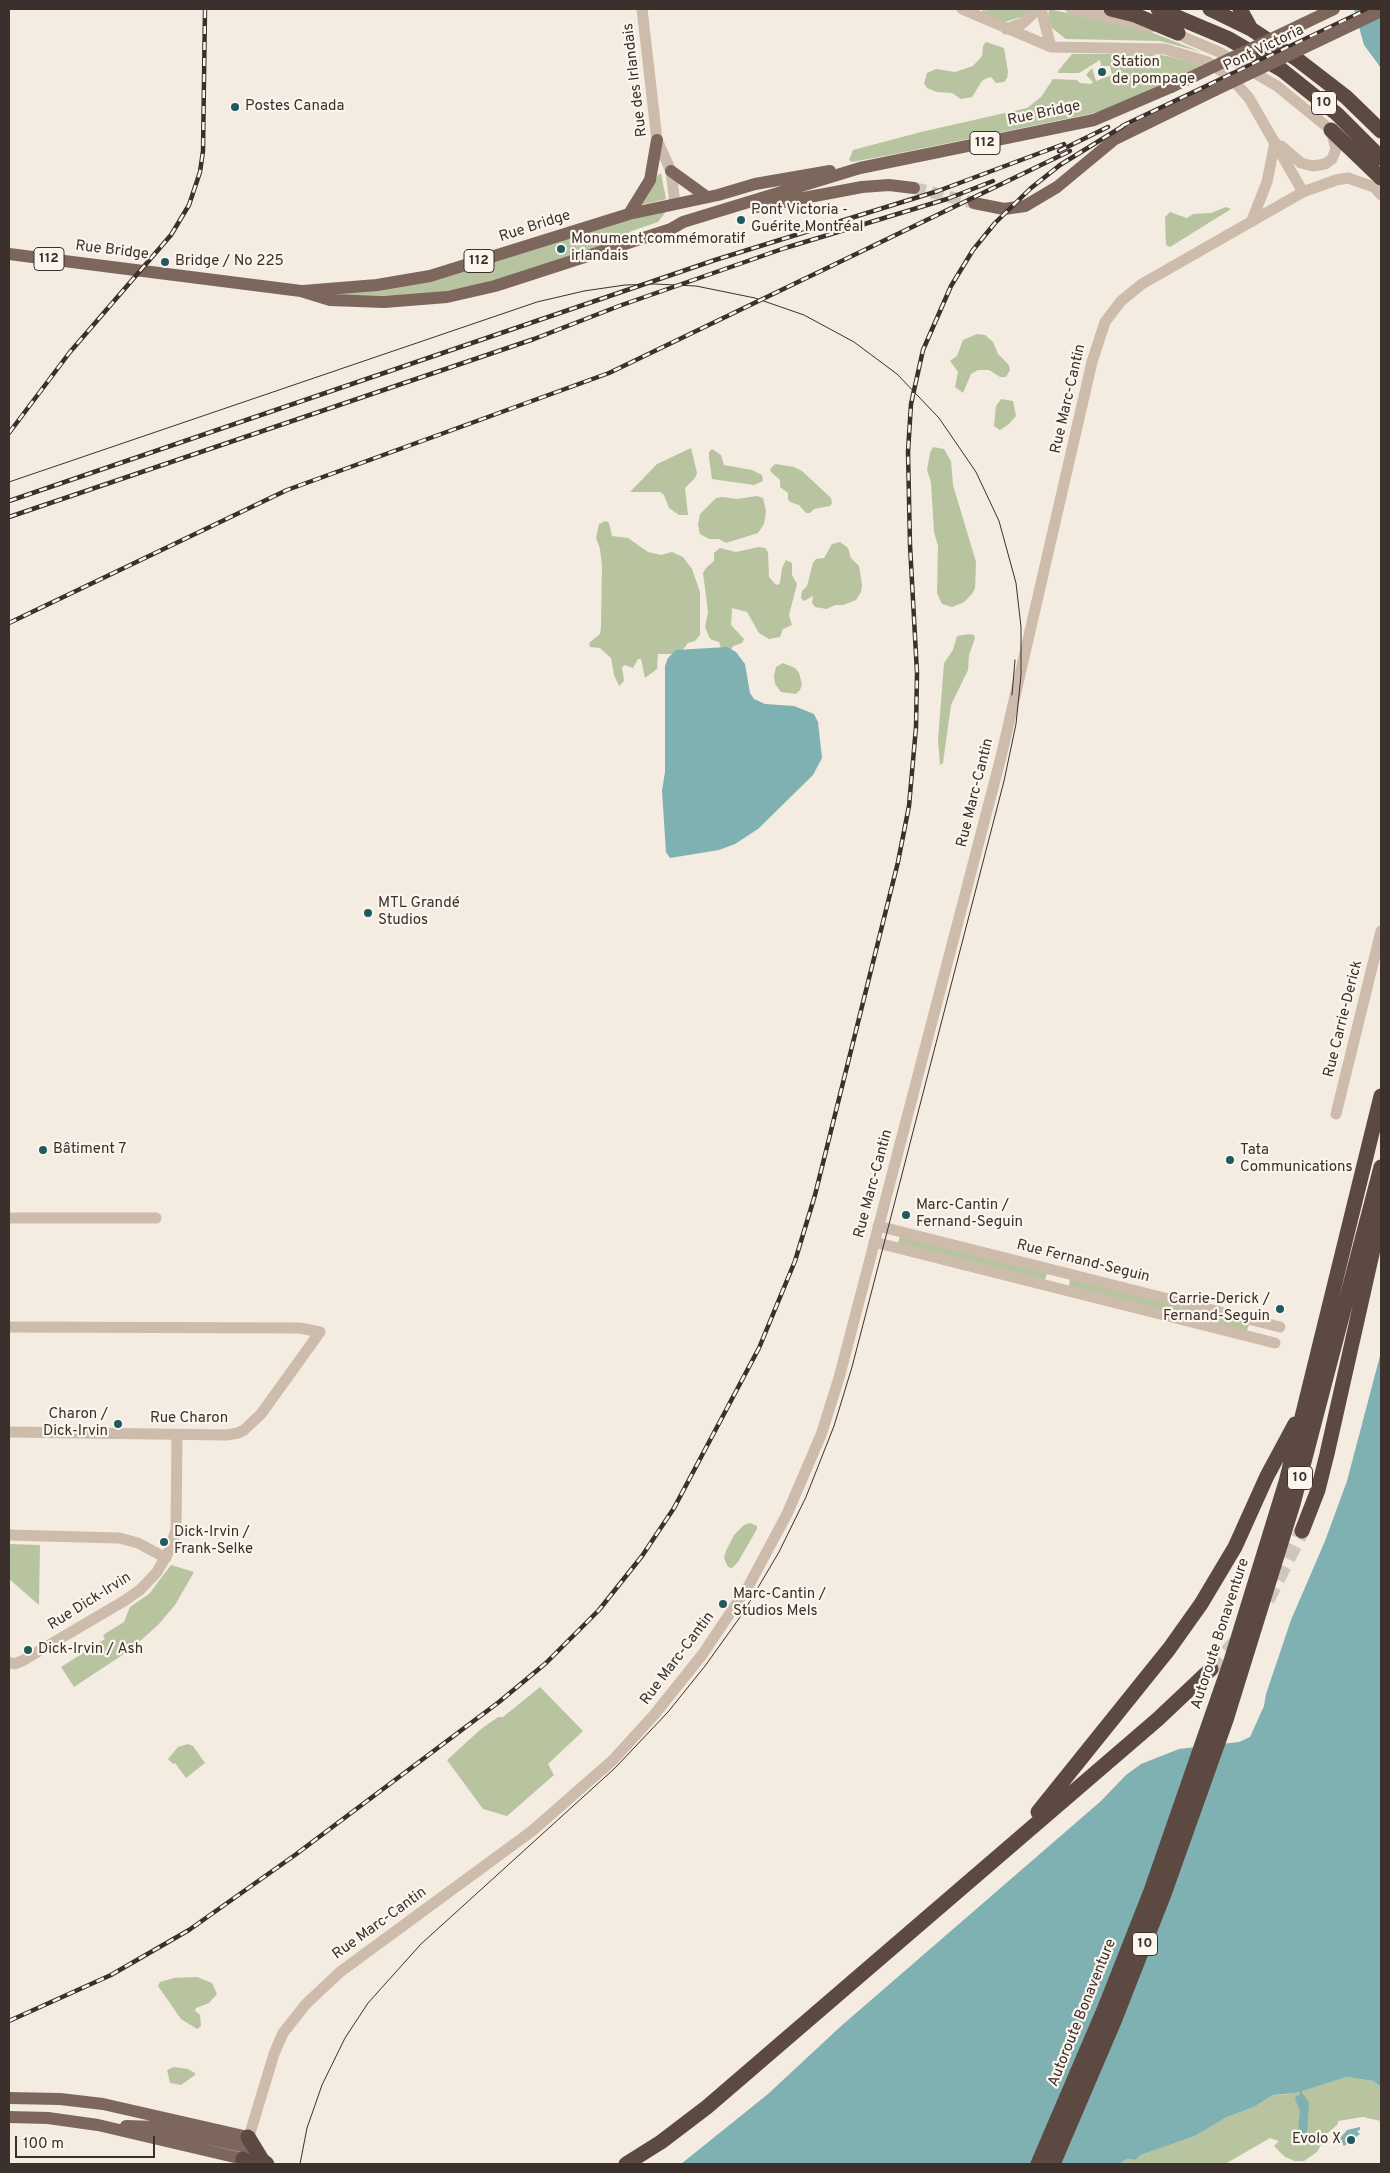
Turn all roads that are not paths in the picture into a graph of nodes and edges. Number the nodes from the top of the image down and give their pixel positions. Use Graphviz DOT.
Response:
graph roads {
  1 [pos="642,9"];
  2 [pos="962,9"];
  3 [pos="1040,9"];
  4 [pos="1071,9"];
  5 [pos="1111,9"];
  6 [pos="1158,9"];
  7 [pos="1210,9"];
  8 [pos="1240,9"];
  9 [pos="1334,9"];
  10 [pos="1381,11"];
  11 [pos="1006,29"];
  12 [pos="1251,30"];
  13 [pos="1178,33"];
  14 [pos="1051,47"];
  15 [pos="1171,87"];
  16 [pos="1331,130"];
  17 [pos="1381,131"];
  18 [pos="657,140"];
  19 [pos="1275,142"];
  20 [pos="1381,158"];
  21 [pos="860,168"];
  22 [pos="671,171"];
  23 [pos="918,186"];
  24 [pos="1379,186"];
  25 [pos="823,189"];
  26 [pos="786,190"];
  27 [pos="1303,192"];
  28 [pos="713,196"];
  29 [pos="977,201"];
  30 [pos="675,204"];
  31 [pos="629,214"];
  32 [pos="1252,220"];
  33 [pos="671,229"];
  34 [pos="9,254"];
  35 [pos="301,291"];
  36 [pos="1381,931"];
  37 [pos="1381,1096"];
  38 [pos="1336,1114"];
  39 [pos="1381,1167"];
  40 [pos="1381,1192"];
  41 [pos="9,1218"];
  42 [pos="156,1218"];
  43 [pos="878,1226"];
  44 [pos="874,1242"];
  45 [pos="9,1326"];
  46 [pos="1280,1327"];
  47 [pos="1275,1343"];
  48 [pos="1305,1405"];
  49 [pos="9,1432"];
  50 [pos="178,1435"];
  51 [pos="1302,1531"];
  52 [pos="9,1535"];
  53 [pos="166,1558"];
  54 [pos="12,1663"];
  55 [pos="1211,1669"];
  56 [pos="1220,1717"];
  57 [pos="1016,1840"];
  58 [pos="9,2098"];
  59 [pos="9,2117"];
  60 [pos="246,2148"];
  61 [pos="266,2164"];
  62 [pos="626,2164"];
  63 [pos="1038,2164"];
  64 [pos="1053,2164"];
  1 -- 18 [label="street, Rue des Irlandais"];
  2 -- 11 [label="street"];
  3 -- 11 [label="street"];
  3 -- 14 [label="street"];
  4 -- 13 [label="street"];
  5 -- 13 [label="highway"];
  6 -- 20 [label="highway, 10"];
  7 -- 12 [label="highway, 10"];
  8 -- 12 [label="highway"];
  9 -- 15 [label="main road, Pont Victoria / 112, bridge"];
  10 -- 29 [label="main road, Pont Victoria, bridge"];
  11 -- 14 [label="street"];
  12 -- 17 [label="highway, 10"];
  13 -- 16 [label="street"];
  14 -- 19 [label="street"];
  15 -- 21 [label="main road, Rue Bridge / 112"];
  16 -- 19 [label="street"];
  16 -- 24 [label="highway"];
  18 -- 22 [label="street, Rue des Irlandais"];
  18 -- 31 [label="main road"];
  19 -- 27 [label="street"];
  19 -- 32 [label="street"];
  21 -- 26 [label="main road, Rue Bridge / 112"];
  21 -- 28 [label="main road, Rue Bridge / 112"];
  22 -- 28 [label="main road"];
  22 -- 30 [label="street, Rue des Irlandais"];
  23 -- 25 [label="main road, Rue Bridge / 112"];
  24 -- 27 [label="street, Rue Marc-Cantin"];
  25 -- 26 [label="main road, Rue Bridge / 112"];
  25 -- 33 [label="main road, Rue Bridge / 112"];
  26 -- 28 [label="main road, Rue Bridge / 112"];
  26 -- 33 [label="main road, Rue Bridge / 112"];
  27 -- 32 [label="street, Rue Marc-Cantin"];
  28 -- 30 [label="main road, Rue Bridge / 112"];
  30 -- 31 [label="main road, Rue Bridge / 112"];
  30 -- 33 [label="main road"];
  31 -- 35 [label="main road, Rue Bridge / 112"];
  32 -- 43 [label="street, Rue Marc-Cantin"];
  33 -- 35 [label="main road, Rue Bridge / 112"];
  34 -- 35 [label="main road, Rue Bridge / 112"];
  36 -- 38 [label="street, Rue Carrie-Derick"];
  37 -- 48 [label="highway, Autoroute Bonaventure / 10"];
  39 -- 56 [label="highway, Autoroute Bonaventure / 10"];
  40 -- 51 [label="highway"];
  41 -- 42 [label="street"];
  43 -- 44 [label="street, Rue Marc-Cantin"];
  43 -- 46 [label="street, Rue Fernand-Seguin"];
  44 -- 47 [label="street"];
  44 -- 60 [label="street, Rue Marc-Cantin"];
  45 -- 50 [label="street, Rue Charon"];
  48 -- 56 [label="highway, Autoroute Bonaventure / 10"];
  48 -- 57 [label="highway"];
  49 -- 50 [label="street, Rue Charon"];
  50 -- 53 [label="street, Rue Dick-Irvin"];
  52 -- 53 [label="street"];
  53 -- 54 [label="street, Rue Dick-Irvin"];
  55 -- 57 [label="highway"];
  56 -- 63 [label="highway, Autoroute Bonaventure / 10"];
  56 -- 64 [label="highway, Autoroute Bonaventure / 10"];
  57 -- 62 [label="highway"];
  58 -- 60 [label="main road"];
  59 -- 60 [label="main road"];
  60 -- 61 [label="highway"];
  60 -- 61 [label="highway"];
}
